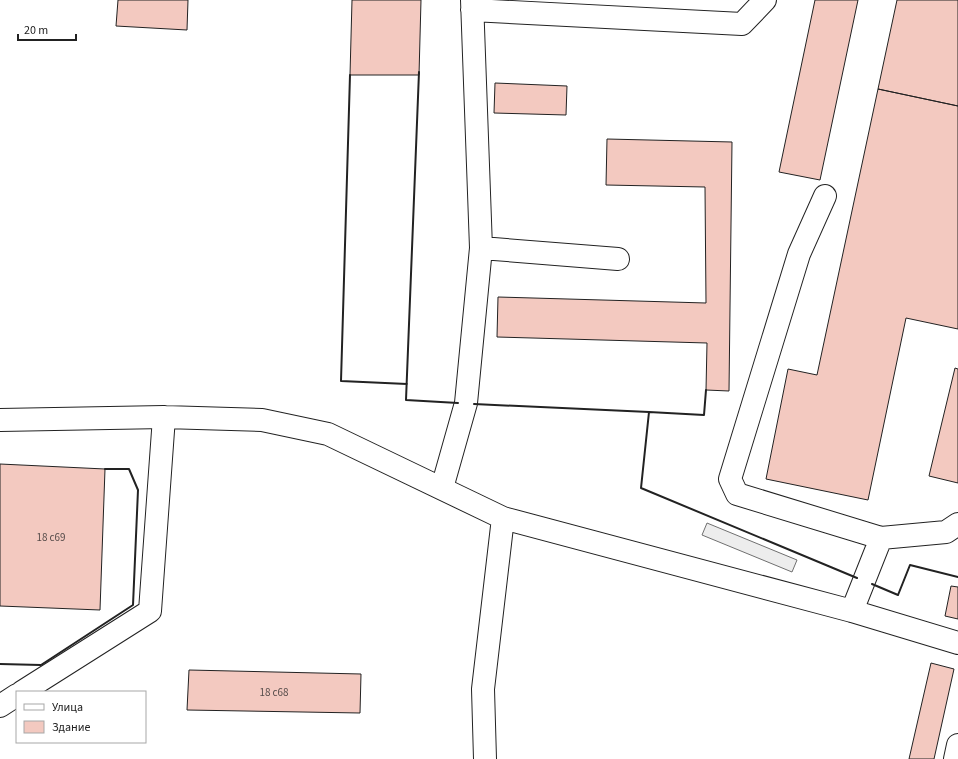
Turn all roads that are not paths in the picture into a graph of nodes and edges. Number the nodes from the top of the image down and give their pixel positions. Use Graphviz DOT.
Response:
graph roads {
  1 [pos="765,0"];
  2 [pos="472,5"];
  3 [pos="825,196"];
  4 [pos="481,248"];
  5 [pos="618,259"];
  6 [pos="164,417"];
  7 [pos="0,420"];
  8 [pos="442,488"];
  9 [pos="503,518"];
  10 [pos="958,524"];
  11 [pos="881,538"];
  12 [pos="852,611"];
  13 [pos="958,643"];
  14 [pos="24,691"];
  15 [pos="16,696"];
  16 [pos="0,706"];
  17 [pos="958,745"];
  18 [pos="485,759"];
  19 [pos="955,759"];
  1 -- 2 [label="lane"];
  2 -- 4 [label="lane"];
  3 -- 11 [label="lane"];
  4 -- 5 [label="lane"];
  4 -- 8 [label="lane"];
  6 -- 7 [label="lane"];
  6 -- 8 [label="lane"];
  6 -- 14 [label="lane"];
  8 -- 9 [label="lane"];
  9 -- 12 [label="lane"];
  9 -- 18 [label="lane"];
  10 -- 11 [label="lane"];
  11 -- 12 [label="lane"];
  12 -- 13 [label="lane"];
  15 -- 16 [label="lane"];
  17 -- 19 [label="lane"];
}
